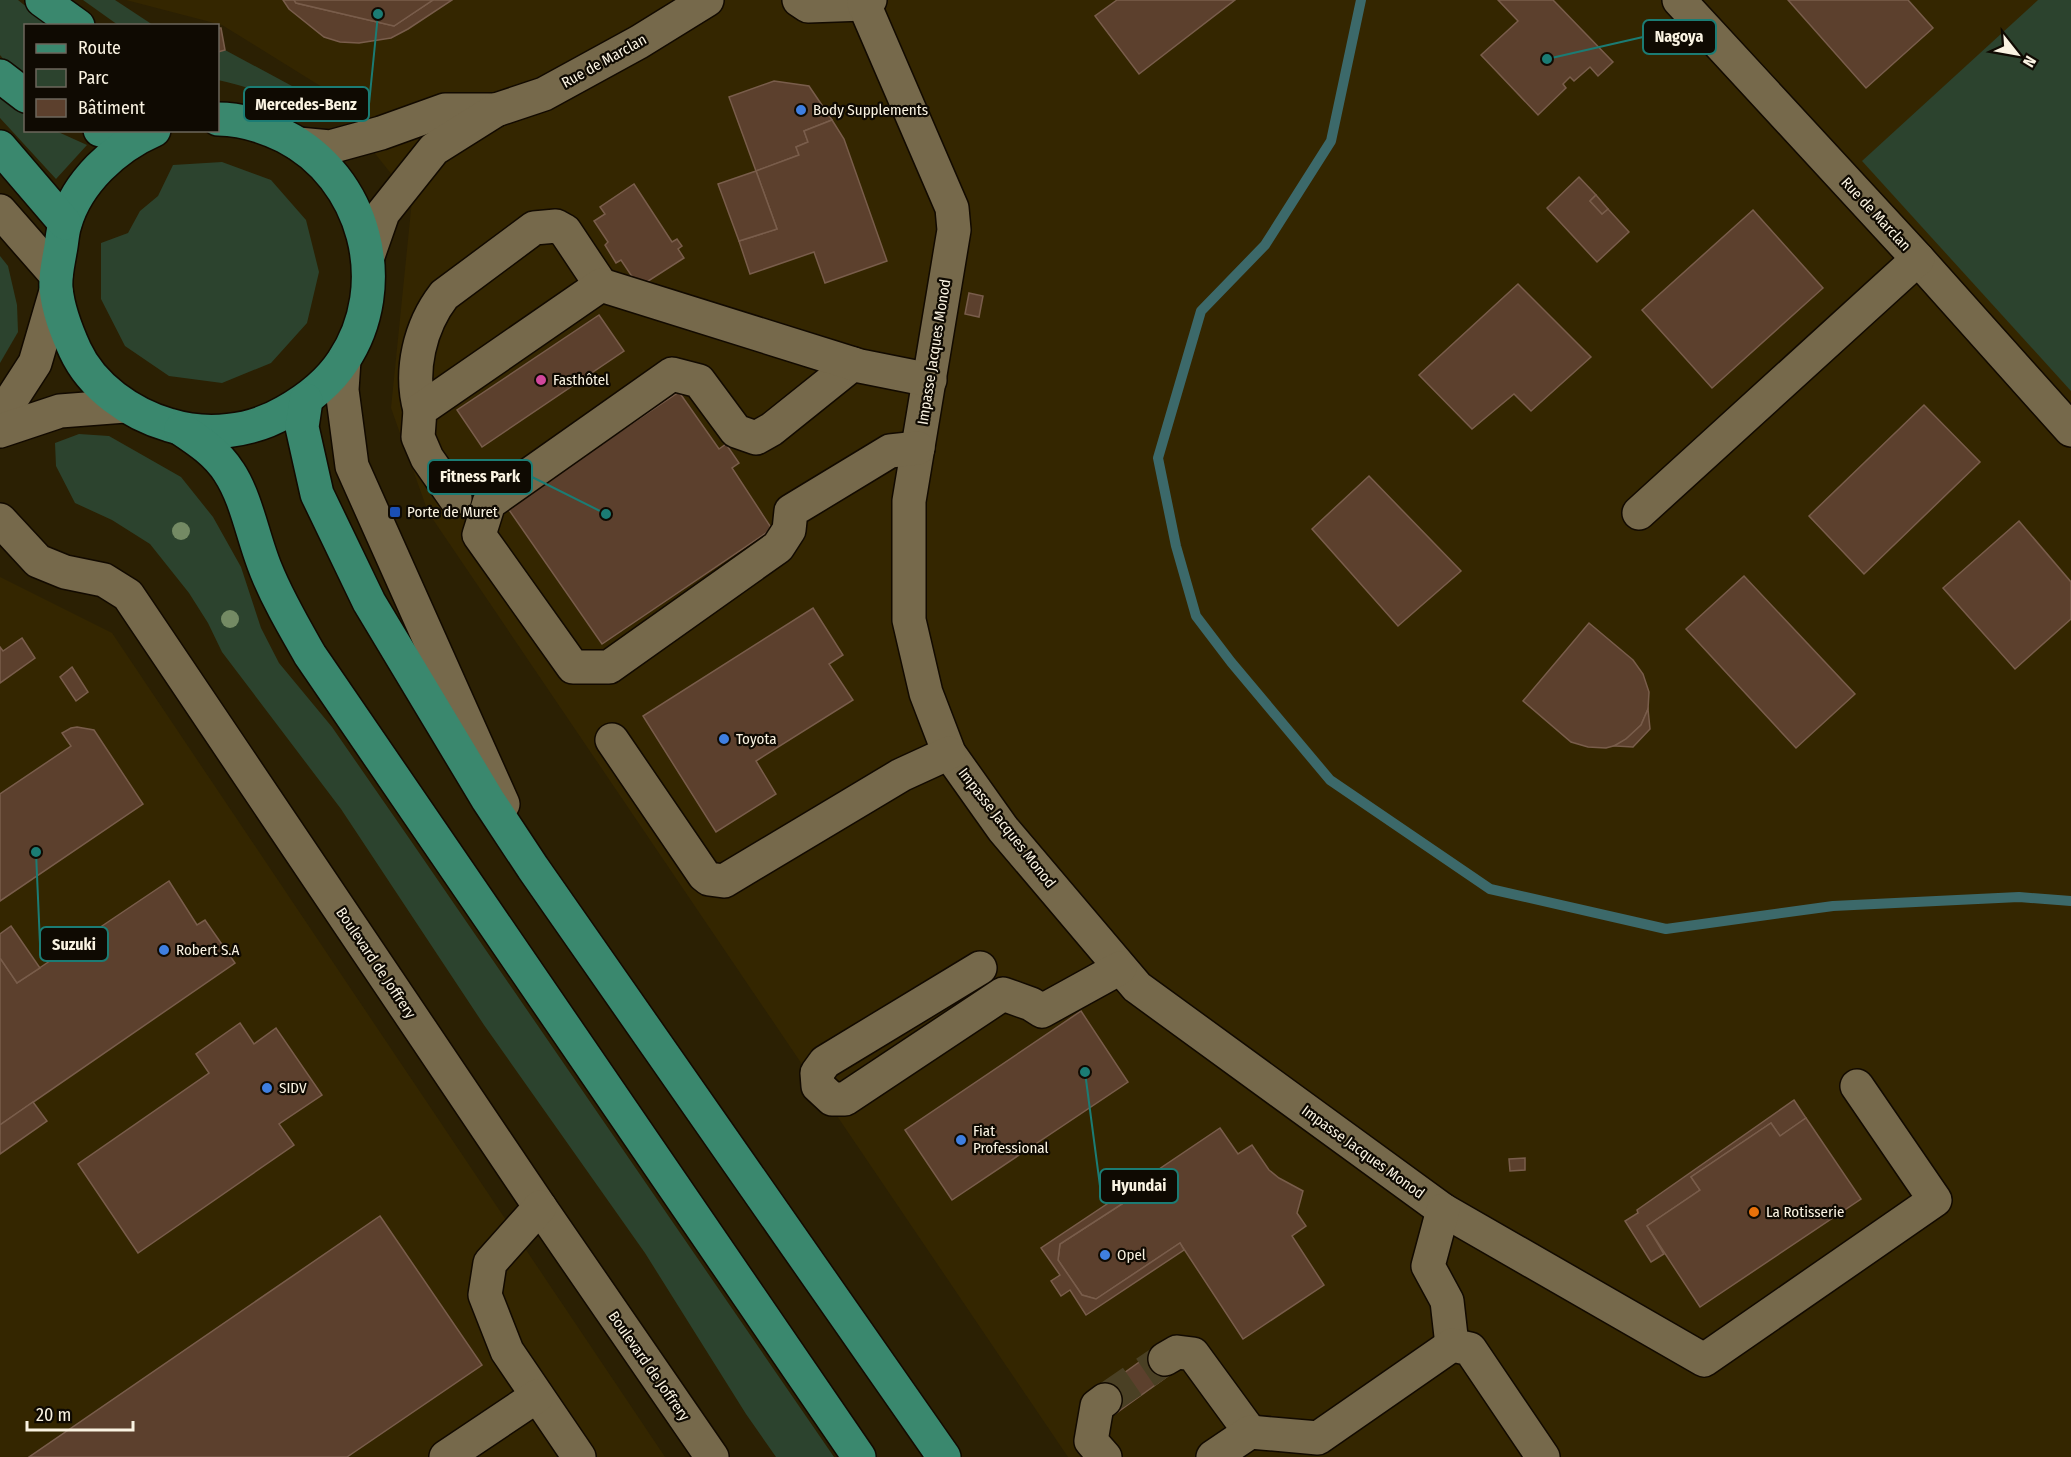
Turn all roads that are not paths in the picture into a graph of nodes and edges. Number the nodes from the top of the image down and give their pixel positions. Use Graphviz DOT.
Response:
graph roads {
  1 [pos="42,0"];
  2 [pos="707,0"];
  3 [pos="799,0"];
  4 [pos="1679,0"];
  5 [pos="867,2"];
  6 [pos="75,24"];
  7 [pos="0,76"];
  8 [pos="24,94"];
  9 [pos="496,110"];
  10 [pos="221,117"];
  11 [pos="122,132"];
  12 [pos="145,134"];
  13 [pos="298,144"];
  14 [pos="0,147"];
  15 [pos="0,211"];
  16 [pos="65,223"];
  17 [pos="368,256"];
  18 [pos="1918,259"];
  19 [pos="56,283"];
  20 [pos="602,285"];
  21 [pos="344,360"];
  22 [pos="853,364"];
  23 [pos="930,380"];
  24 [pos="306,400"];
  25 [pos="125,406"];
  26 [pos="420,410"];
  27 [pos="0,417"];
  28 [pos="181,429"];
  29 [pos="2071,430"];
  30 [pos="0,431"];
  31 [pos="918,448"];
  32 [pos="455,498"];
  33 [pos="1639,513"];
  34 [pos="0,520"];
  35 [pos="612,740"];
  36 [pos="949,753"];
  37 [pos="532,868"];
  38 [pos="980,968"];
  39 [pos="1120,968"];
  40 [pos="1857,1086"];
  41 [pos="540,1207"];
  42 [pos="1443,1210"];
  43 [pos="1452,1345"];
  44 [pos="1166,1359"];
  45 [pos="537,1395"];
  46 [pos="1105,1400"];
  47 [pos="1250,1432"];
  48 [pos="1325,1448"];
  49 [pos="446,1457"];
  50 [pos="579,1457"];
  51 [pos="712,1457"];
  52 [pos="859,1457"];
  53 [pos="944,1457"];
  54 [pos="1105,1457"];
  55 [pos="1213,1457"];
  56 [pos="1543,1457"];
  1 -- 6 [label="main road"];
  2 -- 9 [label="street, Rue de Marclan"];
  3 -- 5 [label="street"];
  4 -- 18 [label="street, Rue de Marclan"];
  5 -- 23 [label="street, Impasse Jacques Monod"];
  7 -- 8 [label="main road"];
  9 -- 13 [label="street, Rue de Marclan"];
  9 -- 17 [label="street, Rue de Marclan"];
  10 -- 13 [label="main road"];
  11 -- 12 [label="main road"];
  12 -- 16 [label="main road"];
  13 -- 17 [label="main road"];
  14 -- 16 [label="main road"];
  15 -- 19 [label="street"];
  16 -- 19 [label="main road"];
  17 -- 21 [label="main road"];
  18 -- 29 [label="street, Rue de Marclan"];
  18 -- 33 [label="street"];
  19 -- 25 [label="main road"];
  19 -- 27 [label="street"];
  20 -- 22 [label="street"];
  20 -- 26 [label="street"];
  20 -- 26 [label="street"];
  21 -- 24 [label="main road"];
  21 -- 37 [label="street"];
  22 -- 23 [label="street"];
  22 -- 31 [label="street"];
  23 -- 31 [label="street, Impasse Jacques Monod"];
  24 -- 28 [label="main road"];
  24 -- 37 [label="main road"];
  25 -- 28 [label="main road"];
  25 -- 30 [label="street"];
  26 -- 32 [label="street"];
  28 -- 52 [label="main road"];
  31 -- 36 [label="street, Impasse Jacques Monod"];
  34 -- 41 [label="street, Boulevard de Joffrery"];
  35 -- 36 [label="street"];
  36 -- 39 [label="street, Impasse Jacques Monod"];
  37 -- 53 [label="main road"];
  38 -- 39 [label="street"];
  39 -- 42 [label="street, Impasse Jacques Monod"];
  40 -- 42 [label="street, Impasse Jacques Monod"];
  41 -- 45 [label="street"];
  41 -- 51 [label="street, Boulevard de Joffrery"];
  42 -- 43 [label="street"];
  43 -- 48 [label="street"];
  43 -- 56 [label="street"];
  44 -- 47 [label="street"];
  45 -- 49 [label="street"];
  45 -- 50 [label="street"];
  46 -- 54 [label="street"];
  47 -- 48 [label="street"];
  47 -- 55 [label="street"];
}
